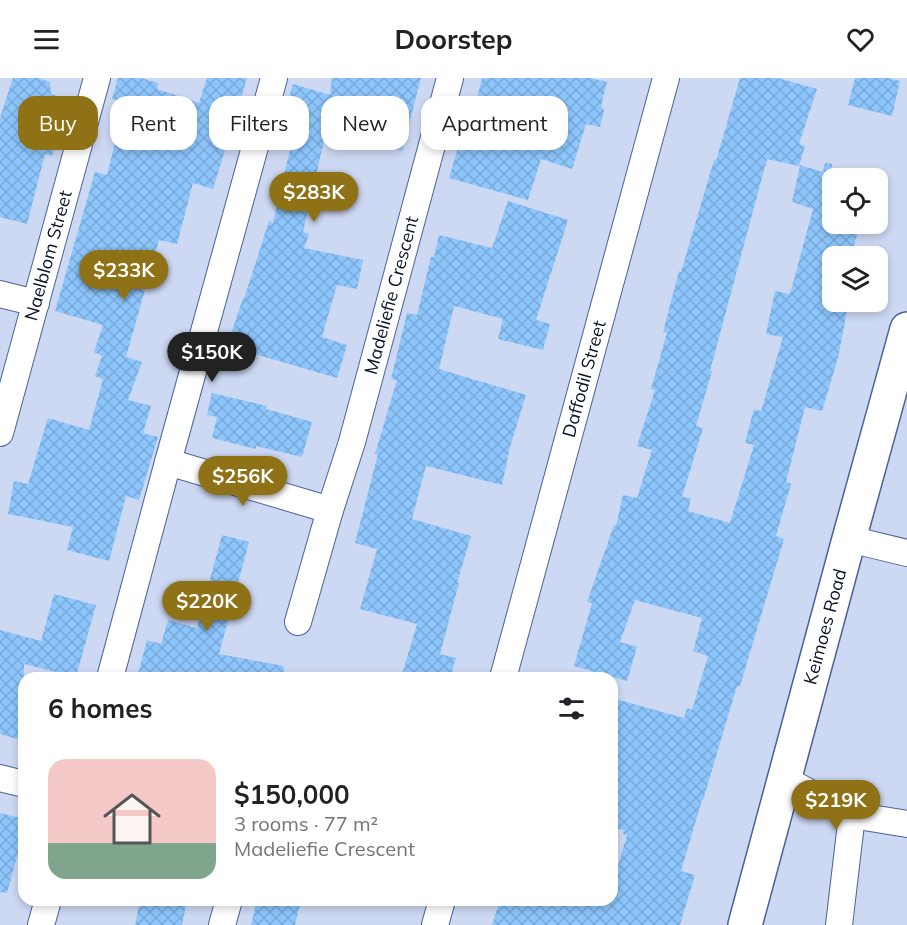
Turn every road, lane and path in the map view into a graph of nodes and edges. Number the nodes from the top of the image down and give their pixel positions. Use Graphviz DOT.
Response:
graph roads {
  1 [pos="97,78"];
  2 [pos="274,78"];
  3 [pos="450,78"];
  4 [pos="666,78"];
  5 [pos="0,294"];
  6 [pos="36,303"];
  7 [pos="907,330"];
  8 [pos="0,433"];
  9 [pos="168,462"];
  10 [pos="330,510"];
  11 [pos="849,539"];
  12 [pos="907,553"];
  13 [pos="298,622"];
  14 [pos="112,672"];
  15 [pos="505,672"];
  16 [pos="0,777"];
  17 [pos="784,779"];
  18 [pos="18,782"];
  19 [pos="852,815"];
  20 [pos="907,824"];
  21 [pos="46,906"];
  22 [pos="227,906"];
  23 [pos="41,925"];
  24 [pos="222,925"];
  25 [pos="745,925"];
  26 [pos="839,925"];
  1 -- 6 [label="street, Naelblom Street"];
  2 -- 9 [label="street"];
  3 -- 10 [label="street, Madeliefie Crescent"];
  4 -- 15 [label="street, Daffodil Street"];
  5 -- 6 [label="street"];
  6 -- 8 [label="street, Naelblom Street"];
  7 -- 11 [label="street, Keimoes Road"];
  9 -- 10 [label="street"];
  9 -- 14 [label="street"];
  10 -- 13 [label="street, Madeliefie Crescent"];
  11 -- 12 [label="street"];
  11 -- 17 [label="street, Keimoes Road"];
  16 -- 18 [label="street"];
  17 -- 19 [label="street"];
  17 -- 25 [label="street, Keimoes Road"];
  19 -- 20 [label="street"];
  19 -- 26 [label="street"];
  21 -- 23 [label="street"];
  22 -- 24 [label="street"];
}
